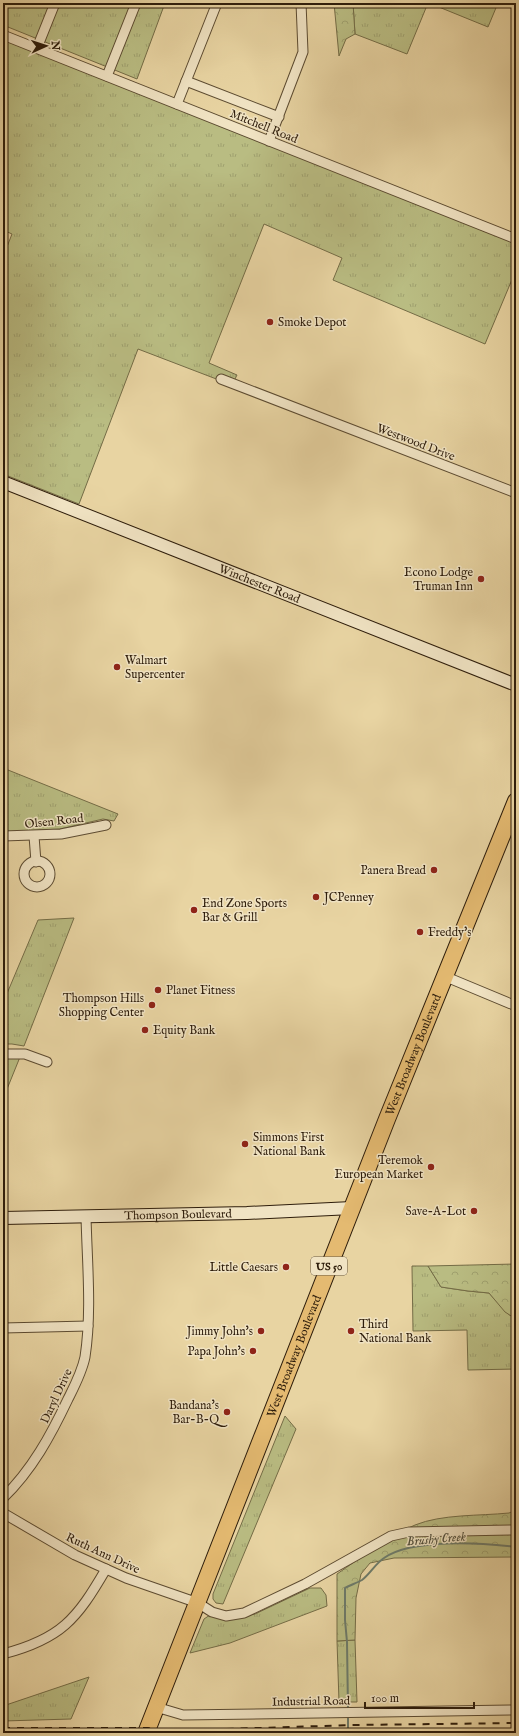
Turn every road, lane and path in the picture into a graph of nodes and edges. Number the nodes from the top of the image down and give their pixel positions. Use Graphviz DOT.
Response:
graph roads {
  1 [pos="55,3"];
  2 [pos="136,3"];
  3 [pos="217,3"];
  4 [pos="301,3"];
  5 [pos="3,35"];
  6 [pos="37,48"];
  7 [pos="107,76"];
  8 [pos="186,81"];
  9 [pos="177,104"];
  10 [pos="278,117"];
  11 [pos="269,141"];
  12 [pos="516,239"];
  13 [pos="221,379"];
  14 [pos="3,482"];
  15 [pos="516,493"];
  16 [pos="516,685"];
  17 [pos="516,801"];
  18 [pos="106,825"];
  19 [pos="3,836"];
  20 [pos="34,836"];
  21 [pos="36,862"];
  22 [pos="444,976"];
  23 [pos="516,1006"];
  24 [pos="3,1054"];
  25 [pos="47,1062"];
  26 [pos="352,1208"];
  27 [pos="86,1216"];
  28 [pos="3,1218"];
  29 [pos="88,1326"];
  30 [pos="3,1328"];
  31 [pos="3,1498"];
  32 [pos="3,1513"];
  33 [pos="512,1530"];
  34 [pos="106,1569"];
  35 [pos="198,1603"];
  36 [pos="3,1654"];
  37 [pos="156,1706"];
  38 [pos="516,1710"];
  39 [pos="146,1733"];
  1 -- 6 [label="street"];
  2 -- 7 [label="street"];
  3 -- 8 [label="street"];
  4 -- 10 [label="street"];
  5 -- 6 [label="street, Mitchell Road"];
  6 -- 7 [label="street, Mitchell Road"];
  7 -- 9 [label="street, Mitchell Road"];
  8 -- 9 [label="street"];
  8 -- 10 [label="street"];
  9 -- 11 [label="street, Mitchell Road"];
  10 -- 11 [label="street"];
  11 -- 12 [label="street, Mitchell Road"];
  13 -- 15 [label="street, Westwood Drive"];
  14 -- 16 [label="street, Winchester Road"];
  17 -- 22 [label="highway, West Broadway Boulevard / US 50"];
  18 -- 20 [label="street, Olsen Road"];
  19 -- 20 [label="street, Olsen Road"];
  20 -- 21 [label="street"];
  22 -- 23 [label="street"];
  22 -- 26 [label="highway, West Broadway Boulevard / US 50"];
  24 -- 25 [label="street"];
  26 -- 27 [label="street, Thompson Boulevard"];
  26 -- 35 [label="highway, West Broadway Boulevard / US 50"];
  27 -- 28 [label="street, Thompson Boulevard"];
  27 -- 29 [label="street, Daryl Drive"];
  29 -- 30 [label="street"];
  29 -- 31 [label="street, Daryl Drive"];
  32 -- 34 [label="street, Ruth Ann Drive"];
  33 -- 35 [label="street, Ruth Ann Drive"];
  34 -- 35 [label="street, Ruth Ann Drive"];
  34 -- 36 [label="street"];
  35 -- 37 [label="highway, West Broadway Boulevard / US 50"];
  37 -- 38 [label="street, Industrial Road"];
  37 -- 39 [label="highway, West Broadway Boulevard / US 50"];
}
